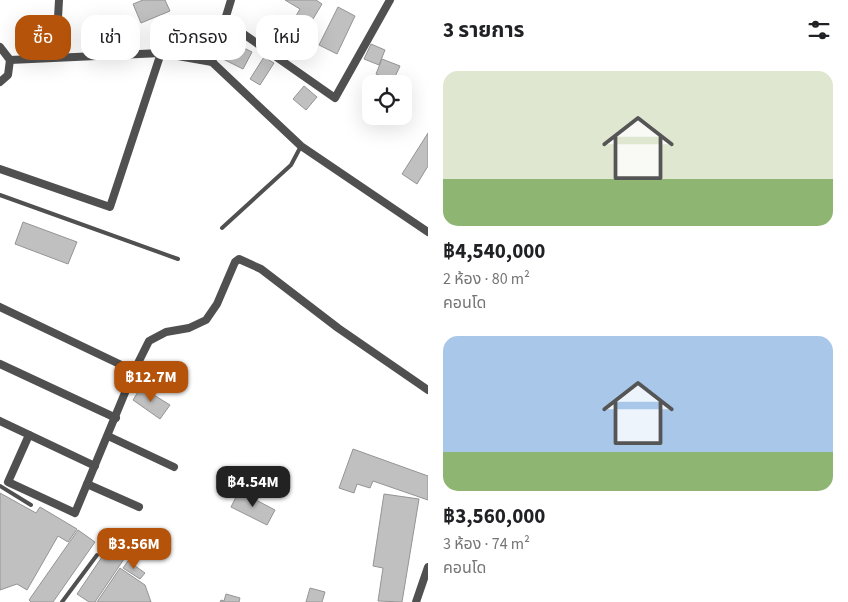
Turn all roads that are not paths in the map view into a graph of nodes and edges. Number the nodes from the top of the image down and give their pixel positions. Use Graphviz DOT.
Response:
graph roads {
  1 [pos="59,0"];
  2 [pos="231,0"];
  3 [pos="390,0"];
  4 [pos="57,15"];
  5 [pos="227,15"];
  6 [pos="246,36"];
  7 [pos="0,47"];
  8 [pos="150,53"];
  9 [pos="71,57"];
  10 [pos="10,60"];
  11 [pos="15,60"];
  12 [pos="158,60"];
  13 [pos="202,60"];
  14 [pos="212,62"];
  15 [pos="0,82"];
  16 [pos="301,146"];
  17 [pos="0,169"];
  18 [pos="0,195"];
  19 [pos="222,228"];
  20 [pos="428,232"];
  21 [pos="178,259"];
  22 [pos="0,307"];
  23 [pos="0,364"];
  24 [pos="134,371"];
  25 [pos="428,390"];
  26 [pos="116,418"];
  27 [pos="0,421"];
  28 [pos="29,435"];
  29 [pos="108,436"];
  30 [pos="94,466"];
  31 [pos="174,467"];
  32 [pos="87,484"];
  33 [pos="0,486"];
  34 [pos="31,505"];
  35 [pos="139,507"];
  36 [pos="97,555"];
  37 [pos="428,567"];
  38 [pos="62,602"];
  39 [pos="416,602"];
  1 -- 4 [label="street"];
  2 -- 5 [label="street"];
  3 -- 6 [label="street"];
  7 -- 10 [label="street"];
  8 -- 9 [label="street"];
  10 -- 11 [label="street"];
  10 -- 15 [label="street"];
  12 -- 17 [label="street"];
  13 -- 14 [label="street"];
  14 -- 16 [label="street"];
  16 -- 19 [label="lane"];
  16 -- 20 [label="street"];
  18 -- 21 [label="lane"];
  22 -- 24 [label="street"];
  23 -- 26 [label="street"];
  24 -- 25 [label="street"];
  24 -- 26 [label="street"];
  26 -- 29 [label="street"];
  27 -- 28 [label="street"];
  28 -- 30 [label="street"];
  28 -- 32 [label="street"];
  29 -- 30 [label="street"];
  29 -- 31 [label="street"];
  30 -- 32 [label="street"];
  32 -- 35 [label="street"];
  33 -- 34 [label="lane"];
  36 -- 38 [label="lane"];
  37 -- 39 [label="street"];
}
